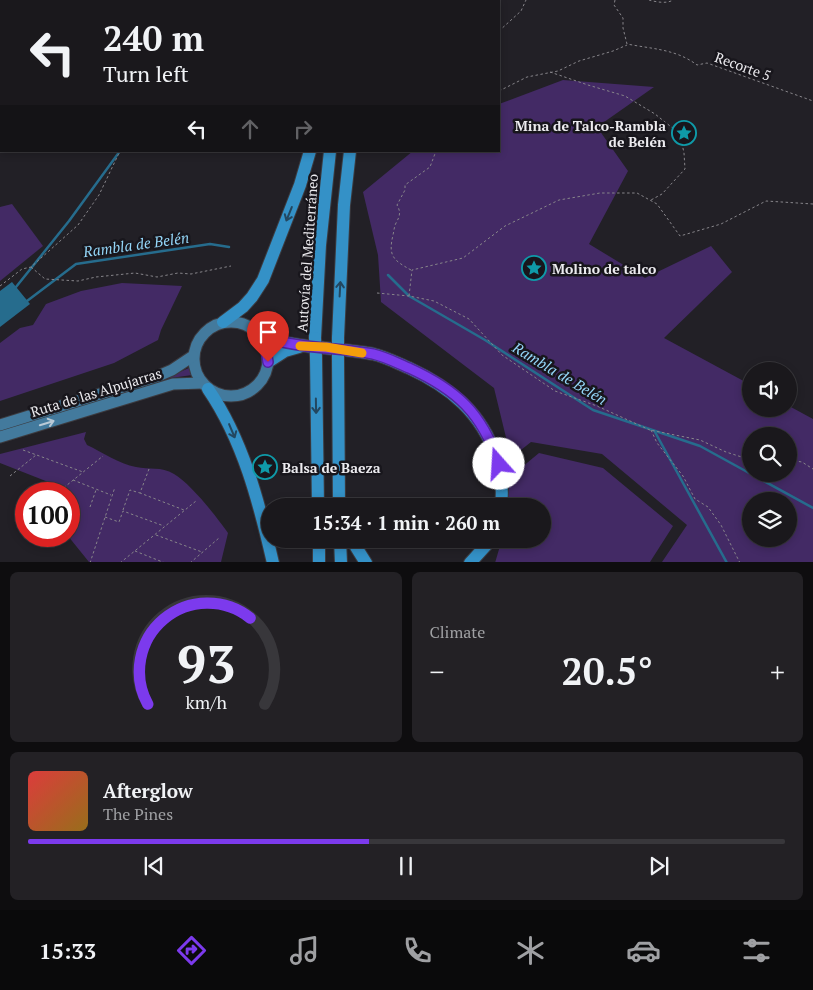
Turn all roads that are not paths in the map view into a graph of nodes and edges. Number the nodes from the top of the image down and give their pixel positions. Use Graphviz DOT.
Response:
graph roads {
  1 [pos="310,152"];
  2 [pos="330,152"];
  3 [pos="350,152"];
  4 [pos="223,322"];
  5 [pos="261,336"];
  6 [pos="300,346"];
  7 [pos="193,356"];
  8 [pos="268,362"];
  9 [pos="205,386"];
  10 [pos="0,424"];
  11 [pos="0,437"];
  12 [pos="339,481"];
  13 [pos="318,498"];
  14 [pos="339,498"];
  15 [pos="345,498"];
  16 [pos="501,498"];
  17 [pos="319,548"];
  18 [pos="340,548"];
  19 [pos="357,548"];
  20 [pos="483,548"];
  21 [pos="486,548"];
  22 [pos="273,562"];
  23 [pos="319,562"];
  24 [pos="340,562"];
  25 [pos="366,562"];
  26 [pos="470,562"];
  27 [pos="480,562"];
  1 -- 4 [label="highway, one-way"];
  2 -- 13 [label="highway, Autovía del Mediterráneo, one-way, bridge"];
  12 -- 3 [label="highway, one-way, bridge"];
  4 -- 5 [label="main road"];
  4 -- 7 [label="main road"];
  5 -- 6 [label="highway"];
  5 -- 8 [label="main road"];
  6 -- 8 [label="highway"];
  6 -- 16 [label="highway"];
  7 -- 9 [label="main road"];
  7 -- 10 [label="main road, Ruta de las Alpujarras"];
  8 -- 9 [label="main road"];
  11 -- 9 [label="main road, Ruta de las Alpujarras, one-way"];
  9 -- 22 [label="highway, one-way"];
  12 -- 14 [label="highway"];
  12 -- 15 [label="highway"];
  17 -- 23 [label="highway"];
  18 -- 24 [label="highway"];
  19 -- 25 [label="highway"];
  20 -- 26 [label="highway"];
  21 -- 27 [label="highway"];
}
